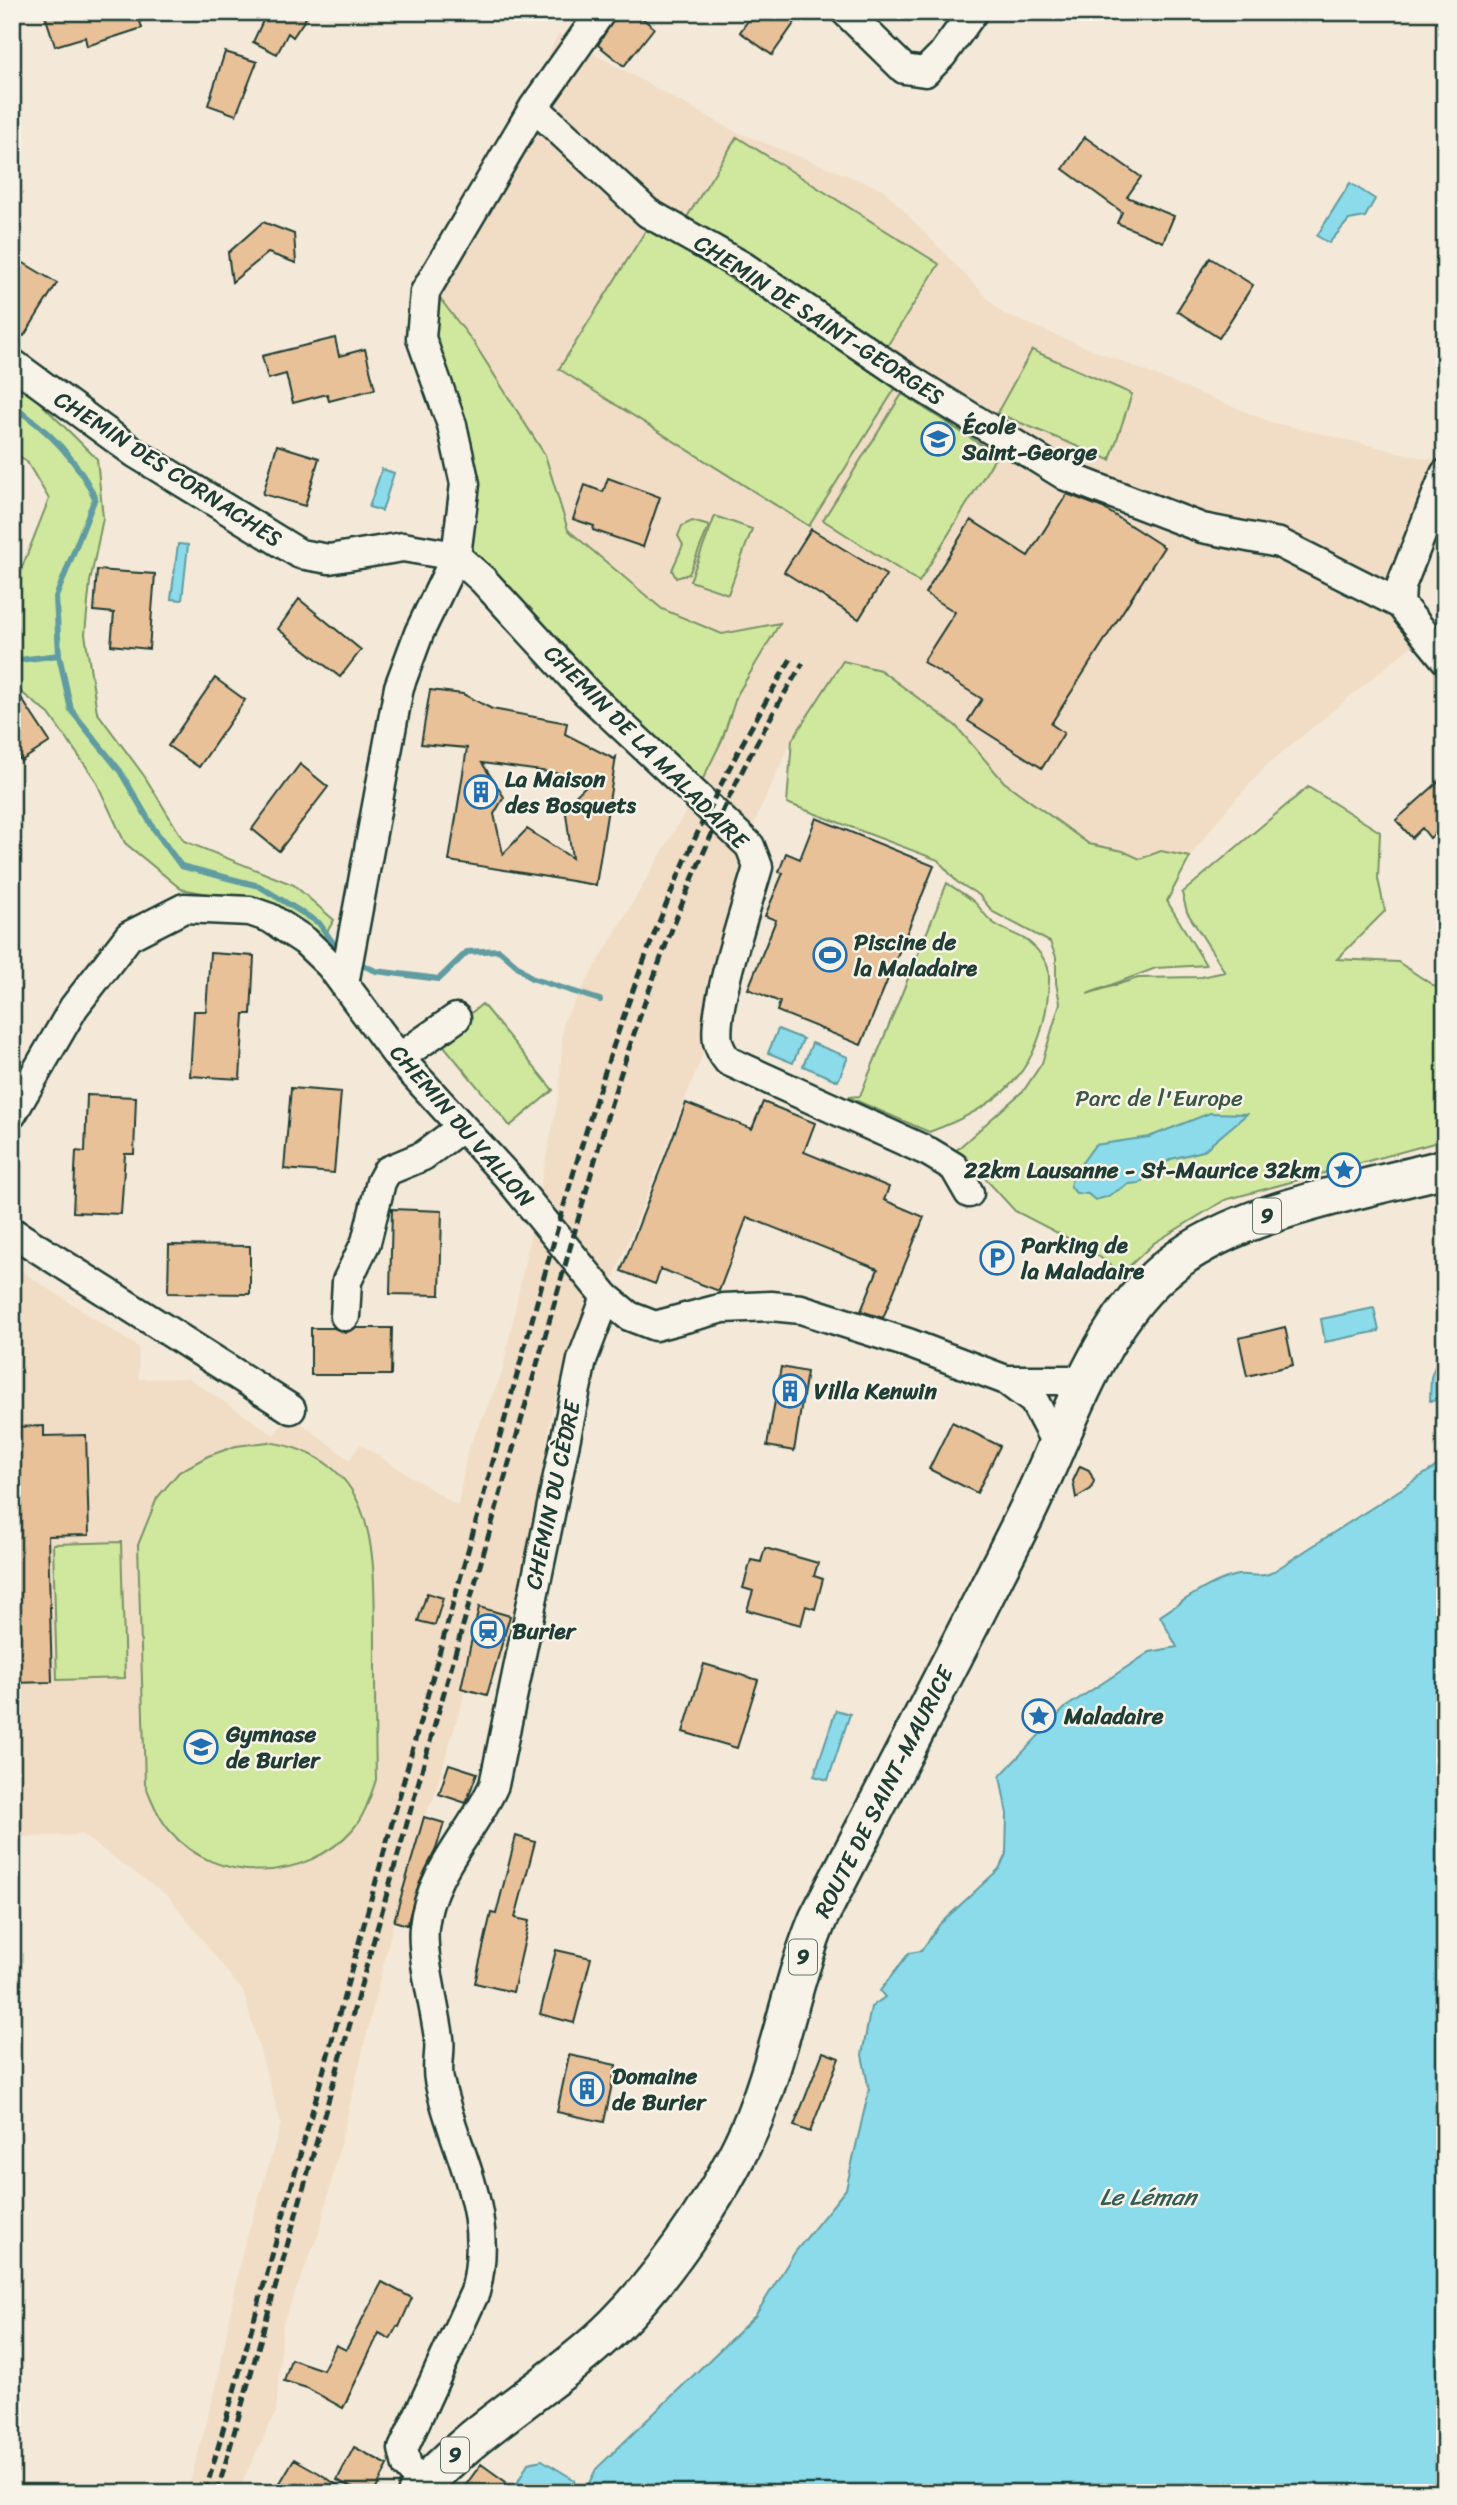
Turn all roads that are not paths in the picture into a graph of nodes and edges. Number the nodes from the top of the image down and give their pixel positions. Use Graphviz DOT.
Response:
graph roads {
  1 [pos="601,12"];
  2 [pos="846,12"];
  3 [pos="973,12"];
  4 [pos="534,107"];
  5 [pos="12,363"];
  6 [pos="1445,474"];
  7 [pos="456,556"];
  8 [pos="1400,604"];
  9 [pos="1445,659"];
  10 [pos="346,976"];
  11 [pos="456,1018"];
  12 [pos="399,1058"];
  13 [pos="12,1114"];
  14 [pos="463,1127"];
  15 [pos="1445,1168"];
  16 [pos="970,1193"];
  17 [pos="12,1232"];
  18 [pos="606,1297"];
  19 [pos="345,1316"];
  20 [pos="1006,1380"];
  21 [pos="1088,1380"];
  22 [pos="291,1409"];
  23 [pos="1058,1447"];
  24 [pos="421,2489"];
  1 -- 4 [label="street"];
  2 -- 3 [label="street"];
  4 -- 7 [label="street"];
  4 -- 8 [label="street, CHEMIN DE SAINT-GEORGES"];
  5 -- 7 [label="street, CHEMIN DES CORNACHES"];
  6 -- 8 [label="street"];
  7 -- 10 [label="street"];
  7 -- 16 [label="street, CHEMIN DE LA MALADAIRE"];
  8 -- 9 [label="street, CHEMIN DE SAINT-GEORGES"];
  10 -- 12 [label="street, CHEMIN DU VALLON"];
  10 -- 13 [label="street, CHEMIN DU VALLON"];
  11 -- 12 [label="street"];
  12 -- 14 [label="street, CHEMIN DU VALLON"];
  14 -- 18 [label="street, CHEMIN DU VALLON"];
  14 -- 19 [label="street"];
  15 -- 21 [label="main road, ROUTE DE SAINT-MAURICE / 9"];
  17 -- 22 [label="street"];
  18 -- 20 [label="street, CHEMIN DU VALLON"];
  18 -- 24 [label="street, CHEMIN DU CÈDRE"];
  20 -- 21 [label="street, CHEMIN DU VALLON"];
  20 -- 23 [label="street, CHEMIN DU VALLON"];
  21 -- 23 [label="main road, ROUTE DE SAINT-MAURICE / 9"];
  23 -- 24 [label="main road, ROUTE DE SAINT-MAURICE / 9"];
}
